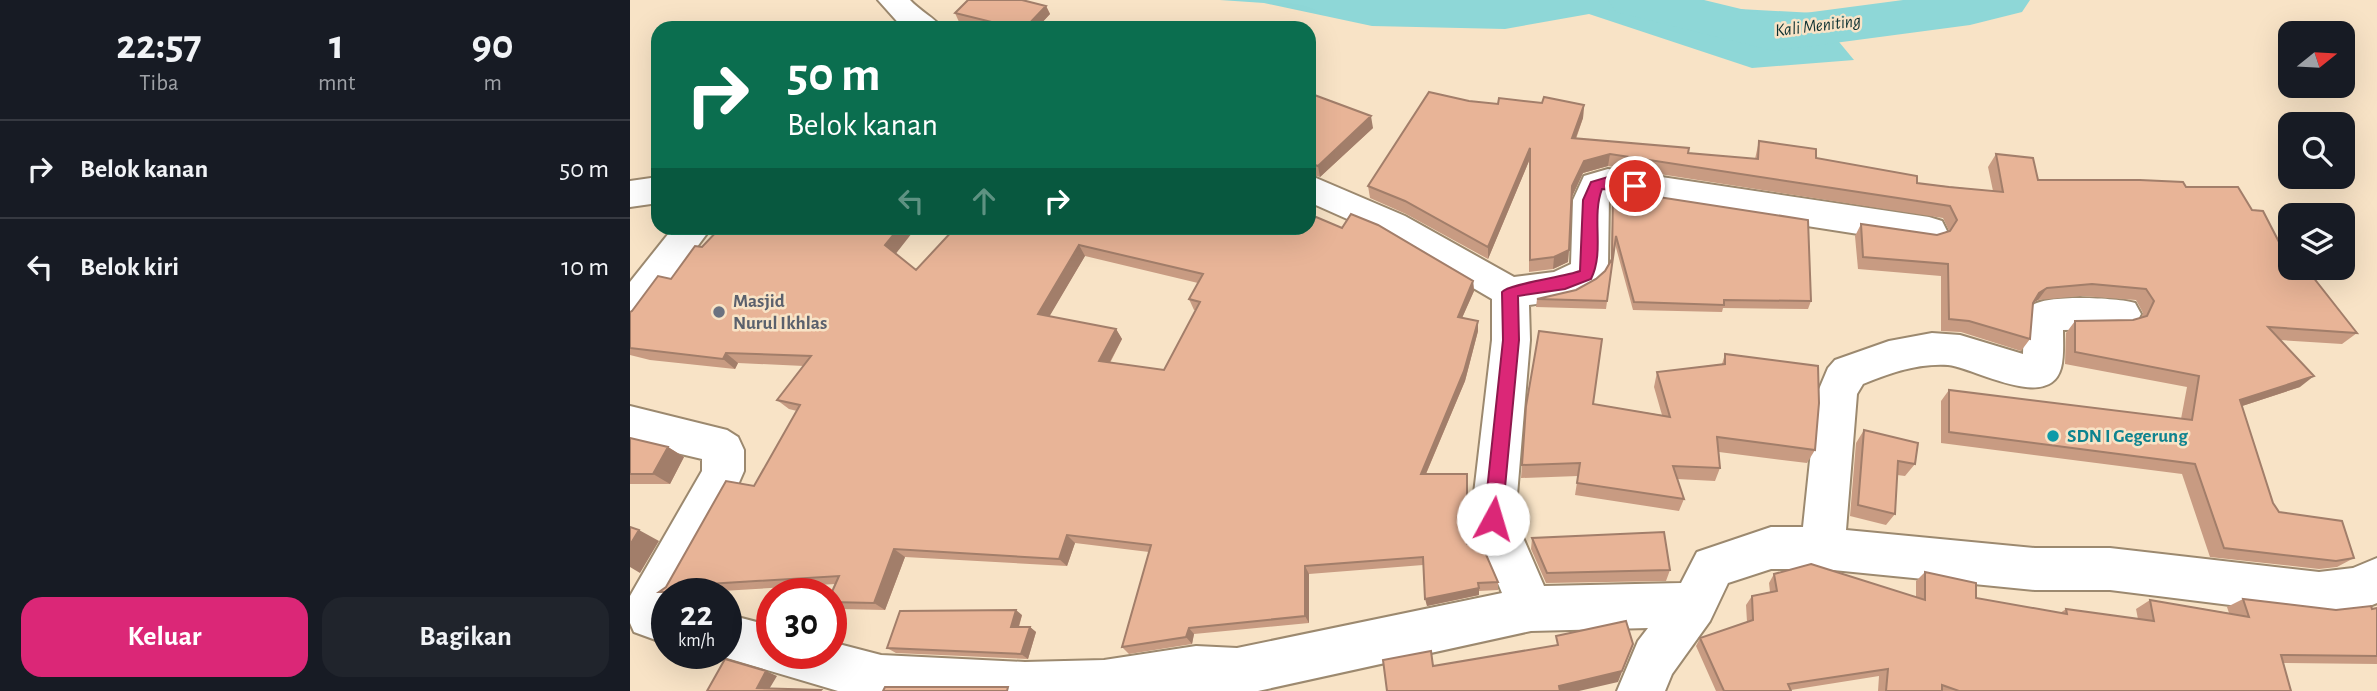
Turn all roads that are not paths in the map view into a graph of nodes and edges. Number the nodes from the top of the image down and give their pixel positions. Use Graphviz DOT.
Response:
graph roads {
  1 [pos="893,0"];
  2 [pos="913,21"];
  3 [pos="651,191"];
  4 [pos="1316,191"];
  5 [pos="630,194"];
  6 [pos="1929,231"];
  7 [pos="688,235"];
  8 [pos="1510,292"];
  9 [pos="630,309"];
  10 [pos="2122,314"];
  11 [pos="630,424"];
  12 [pos="1823,548"];
  13 [pos="663,578"];
  14 [pos="2377,580"];
  15 [pos="1694,605"];
  16 [pos="1531,609"];
  17 [pos="844,669"];
  18 [pos="1641,691"];
  1 -- 2 [label="street"];
  3 -- 5 [label="street"];
  4 -- 8 [label="street"];
  6 -- 8 [label="street"];
  7 -- 9 [label="street"];
  8 -- 16 [label="street"];
  10 -- 12 [label="street"];
  11 -- 13 [label="street"];
  12 -- 14 [label="street"];
  12 -- 15 [label="street"];
  15 -- 16 [label="street"];
  15 -- 18 [label="street"];
  16 -- 17 [label="street"];
}
